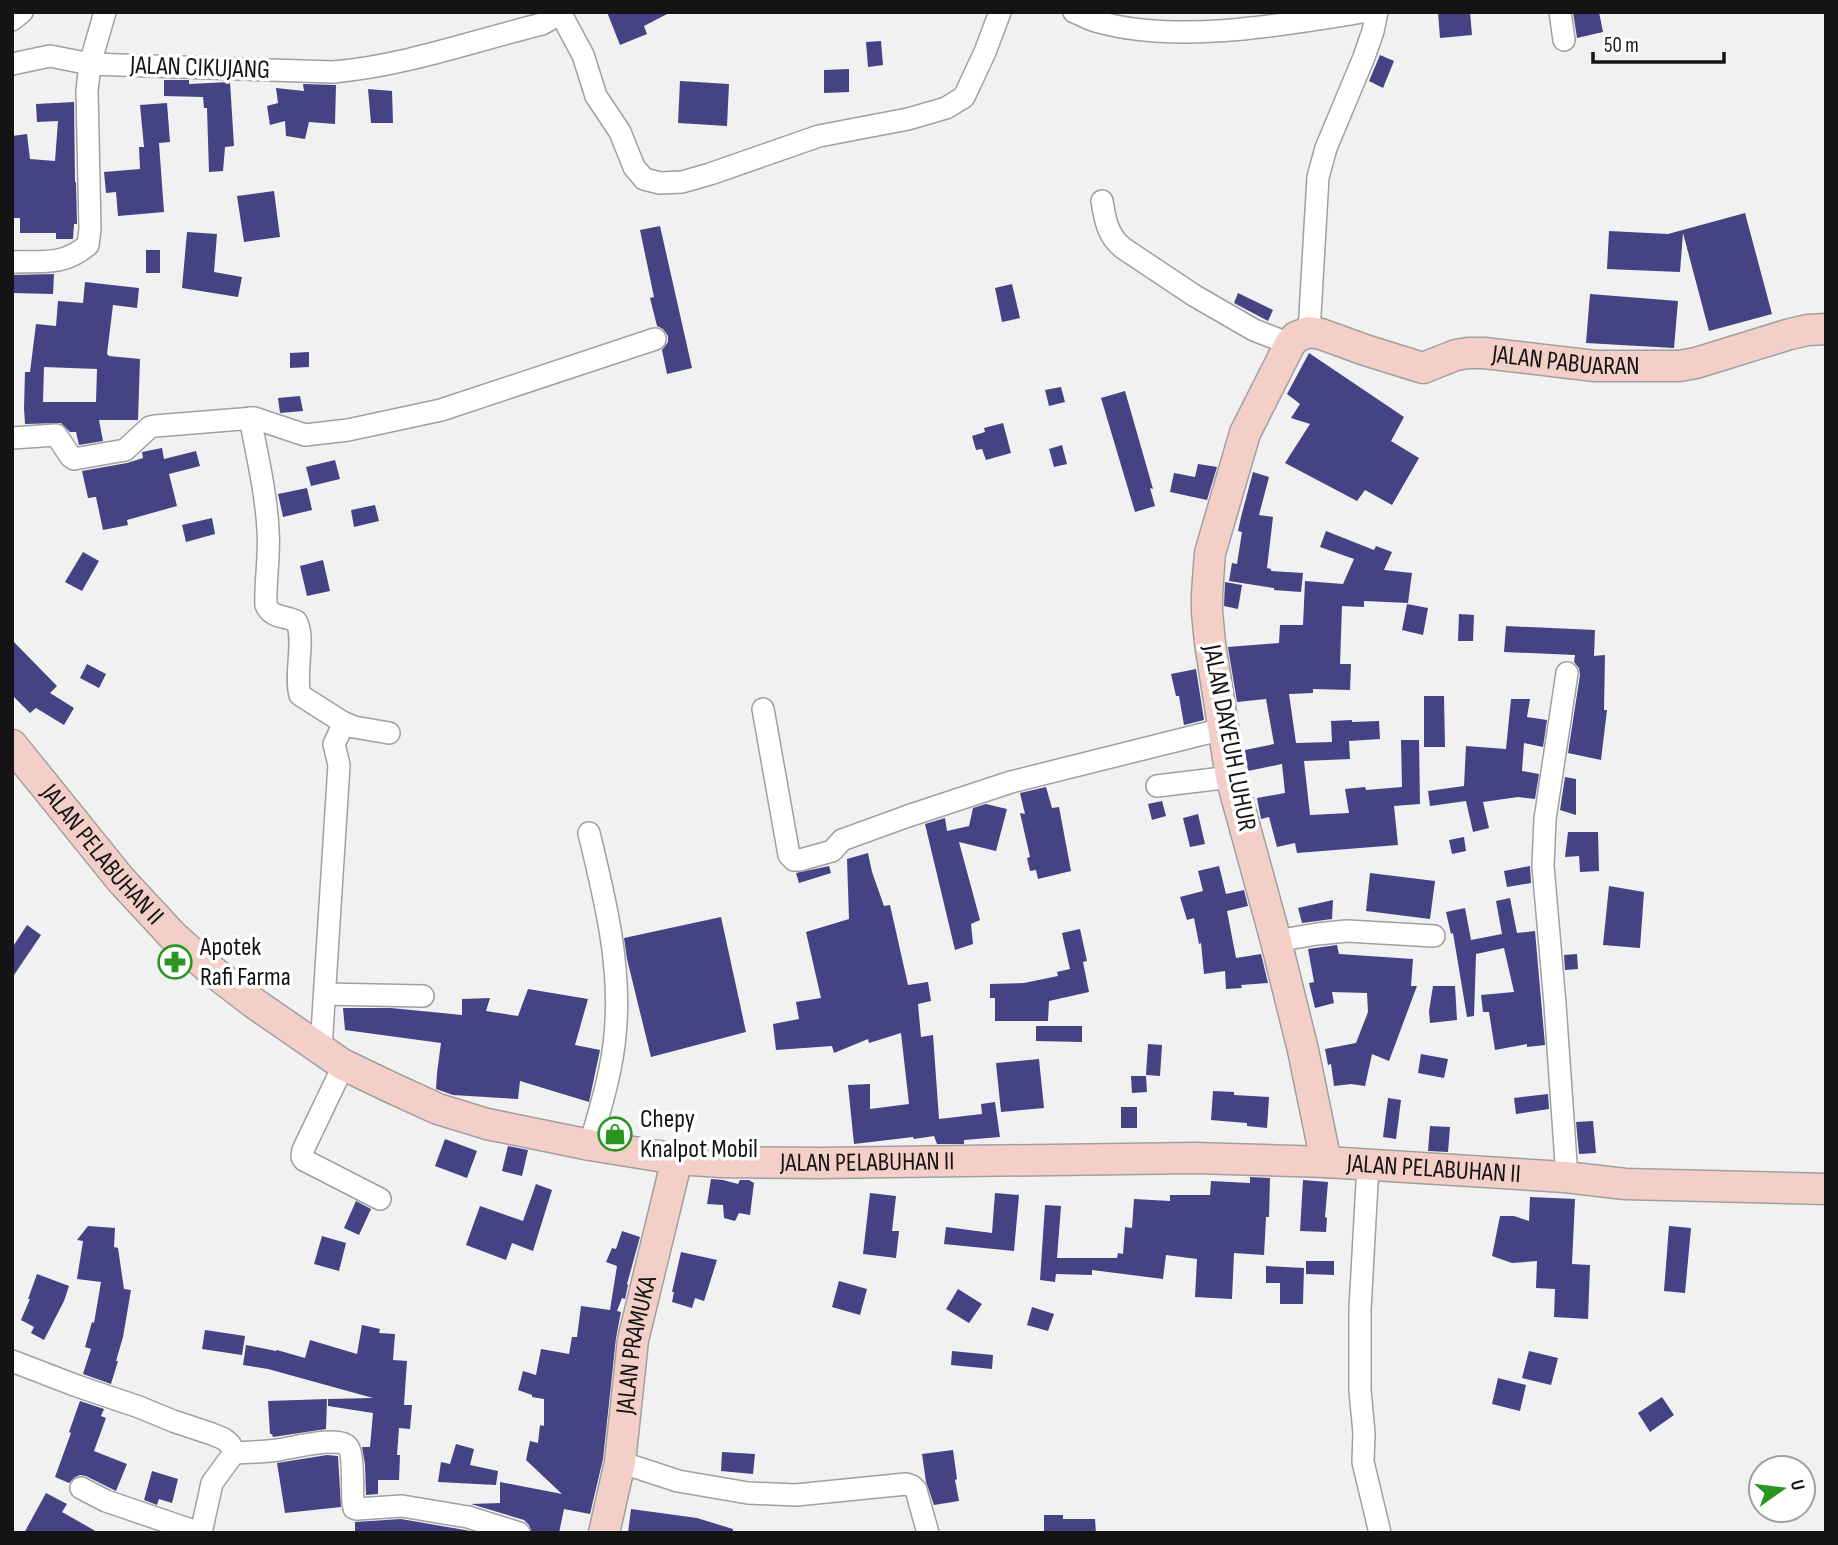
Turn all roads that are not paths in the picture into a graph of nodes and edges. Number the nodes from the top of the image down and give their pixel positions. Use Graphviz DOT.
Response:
graph roads {
  1 [pos="22,12"];
  2 [pos="105,12"];
  3 [pos="1000,12"];
  4 [pos="1074,12"];
  5 [pos="1363,12"];
  6 [pos="1377,12"];
  7 [pos="1560,12"];
  8 [pos="555,17"];
  9 [pos="12,20"];
  10 [pos="1564,40"];
  11 [pos="12,64"];
  12 [pos="90,64"];
  13 [pos="1102,201"];
  14 [pos="12,262"];
  15 [pos="1826,329"];
  16 [pos="655,338"];
  17 [pos="1300,338"];
  18 [pos="250,418"];
  19 [pos="12,438"];
  20 [pos="1567,673"];
  21 [pos="763,709"];
  22 [pos="344,723"];
  23 [pos="1223,729"];
  24 [pos="389,733"];
  25 [pos="12,745"];
  26 [pos="1231,777"];
  27 [pos="1157,786"];
  28 [pos="589,833"];
  29 [pos="1434,936"];
  30 [pos="1276,941"];
  31 [pos="324,994"];
  32 [pos="424,996"];
  33 [pos="332,1056"];
  34 [pos="590,1145"];
  35 [pos="677,1159"];
  36 [pos="1326,1162"];
  37 [pos="1368,1165"];
  38 [pos="1565,1177"];
  39 [pos="1826,1189"];
  40 [pos="380,1199"];
  41 [pos="12,1361"];
  42 [pos="234,1453"];
  43 [pos="620,1462"];
  44 [pos="81,1488"];
  45 [pos="200,1533"];
  46 [pos="519,1533"];
  47 [pos="604,1533"];
  48 [pos="928,1533"];
  49 [pos="1380,1533"];
  1 -- 9 [label="street"];
  2 -- 12 [label="street"];
  3 -- 8 [label="street"];
  4 -- 5 [label="street"];
  6 -- 17 [label="street"];
  7 -- 10 [label="street"];
  8 -- 12 [label="street, JALAN CIKUJANG"];
  11 -- 12 [label="street, JALAN CIKUJANG"];
  12 -- 14 [label="street"];
  13 -- 17 [label="street"];
  15 -- 17 [label="main road, JALAN PABUARAN"];
  16 -- 18 [label="street"];
  17 -- 23 [label="main road, JALAN DAYEUH LUHUR"];
  18 -- 19 [label="street"];
  18 -- 22 [label="street"];
  20 -- 38 [label="street"];
  21 -- 23 [label="street"];
  22 -- 24 [label="street"];
  22 -- 31 [label="street"];
  23 -- 26 [label="main road, JALAN DAYEUH LUHUR"];
  25 -- 33 [label="main road, JALAN PELABUHAN II"];
  26 -- 27 [label="street"];
  26 -- 30 [label="main road, JALAN DAYEUH LUHUR"];
  28 -- 34 [label="street"];
  29 -- 30 [label="street"];
  30 -- 36 [label="main road, JALAN DAYEUH LUHUR"];
  31 -- 32 [label="street"];
  31 -- 33 [label="street"];
  33 -- 34 [label="main road, JALAN PELABUHAN II"];
  33 -- 40 [label="street"];
  34 -- 35 [label="main road, JALAN PELABUHAN II"];
  35 -- 36 [label="main road, JALAN PELABUHAN II"];
  35 -- 43 [label="main road, JALAN PRAMUKA"];
  36 -- 37 [label="main road, JALAN PELABUHAN II"];
  37 -- 38 [label="main road, JALAN PELABUHAN II"];
  37 -- 49 [label="street"];
  38 -- 39 [label="main road, JALAN PELABUHAN II"];
  41 -- 42 [label="street"];
  42 -- 45 [label="street"];
  42 -- 46 [label="street"];
  43 -- 47 [label="main road, JALAN PRAMUKA"];
  43 -- 48 [label="street"];
  44 -- 45 [label="street"];
}
